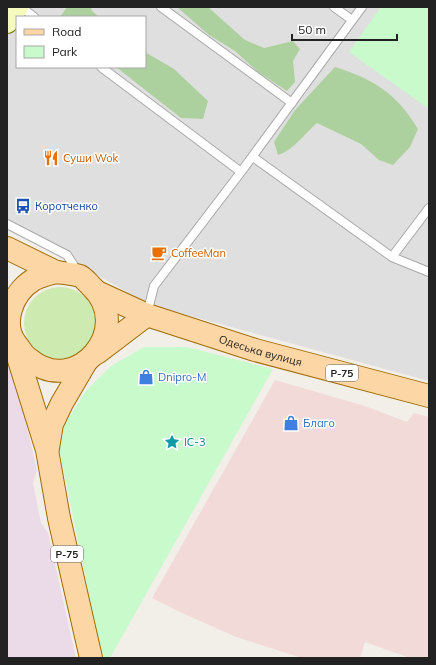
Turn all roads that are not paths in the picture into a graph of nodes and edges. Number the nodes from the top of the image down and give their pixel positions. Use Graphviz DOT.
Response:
graph roads {
  1 [pos="17,7"];
  2 [pos="21,7"];
  3 [pos="161,7"];
  4 [pos="334,7"];
  5 [pos="362,7"];
  6 [pos="33,16"];
  7 [pos="352,20"];
  8 [pos="7,22"];
  9 [pos="102,68"];
  10 [pos="292,103"];
  11 [pos="253,157"];
  12 [pos="241,172"];
  13 [pos="429,208"];
  14 [pos="7,224"];
  15 [pos="7,248"];
  16 [pos="392,257"];
  17 [pos="56,272"];
  18 [pos="429,272"];
  19 [pos="80,277"];
  20 [pos="97,292"];
  21 [pos="7,315"];
  22 [pos="147,315"];
  23 [pos="13,341"];
  24 [pos="89,360"];
  25 [pos="429,396"];
  26 [pos="48,450"];
  27 [pos="91,658"];
  1 -- 8 [label="street"];
  2 -- 6 [label="lane"];
  3 -- 10 [label="lane"];
  4 -- 7 [label="lane"];
  5 -- 7 [label="lane"];
  7 -- 10 [label="lane"];
  9 -- 12 [label="lane"];
  10 -- 11 [label="lane"];
  11 -- 12 [label="lane"];
  11 -- 16 [label="lane"];
  12 -- 22 [label="lane"];
  13 -- 16 [label="lane"];
  14 -- 19 [label="lane"];
  15 -- 17 [label="main road"];
  16 -- 18 [label="lane"];
  17 -- 19 [label="main road, Р-75"];
  17 -- 21 [label="main road, Р-75"];
  19 -- 20 [label="main road, Р-75"];
  20 -- 22 [label="main road, Одеська вулиця / Р-75"];
  20 -- 24 [label="main road, Р-75"];
  21 -- 23 [label="main road, Р-75"];
  22 -- 24 [label="main road, Р-75"];
  22 -- 25 [label="main road, Одеська вулиця / Р-75"];
  23 -- 24 [label="main road, Р-75"];
  23 -- 26 [label="main road, Р-75"];
  24 -- 26 [label="main road, Р-75"];
  26 -- 27 [label="main road, Р-75"];
}
